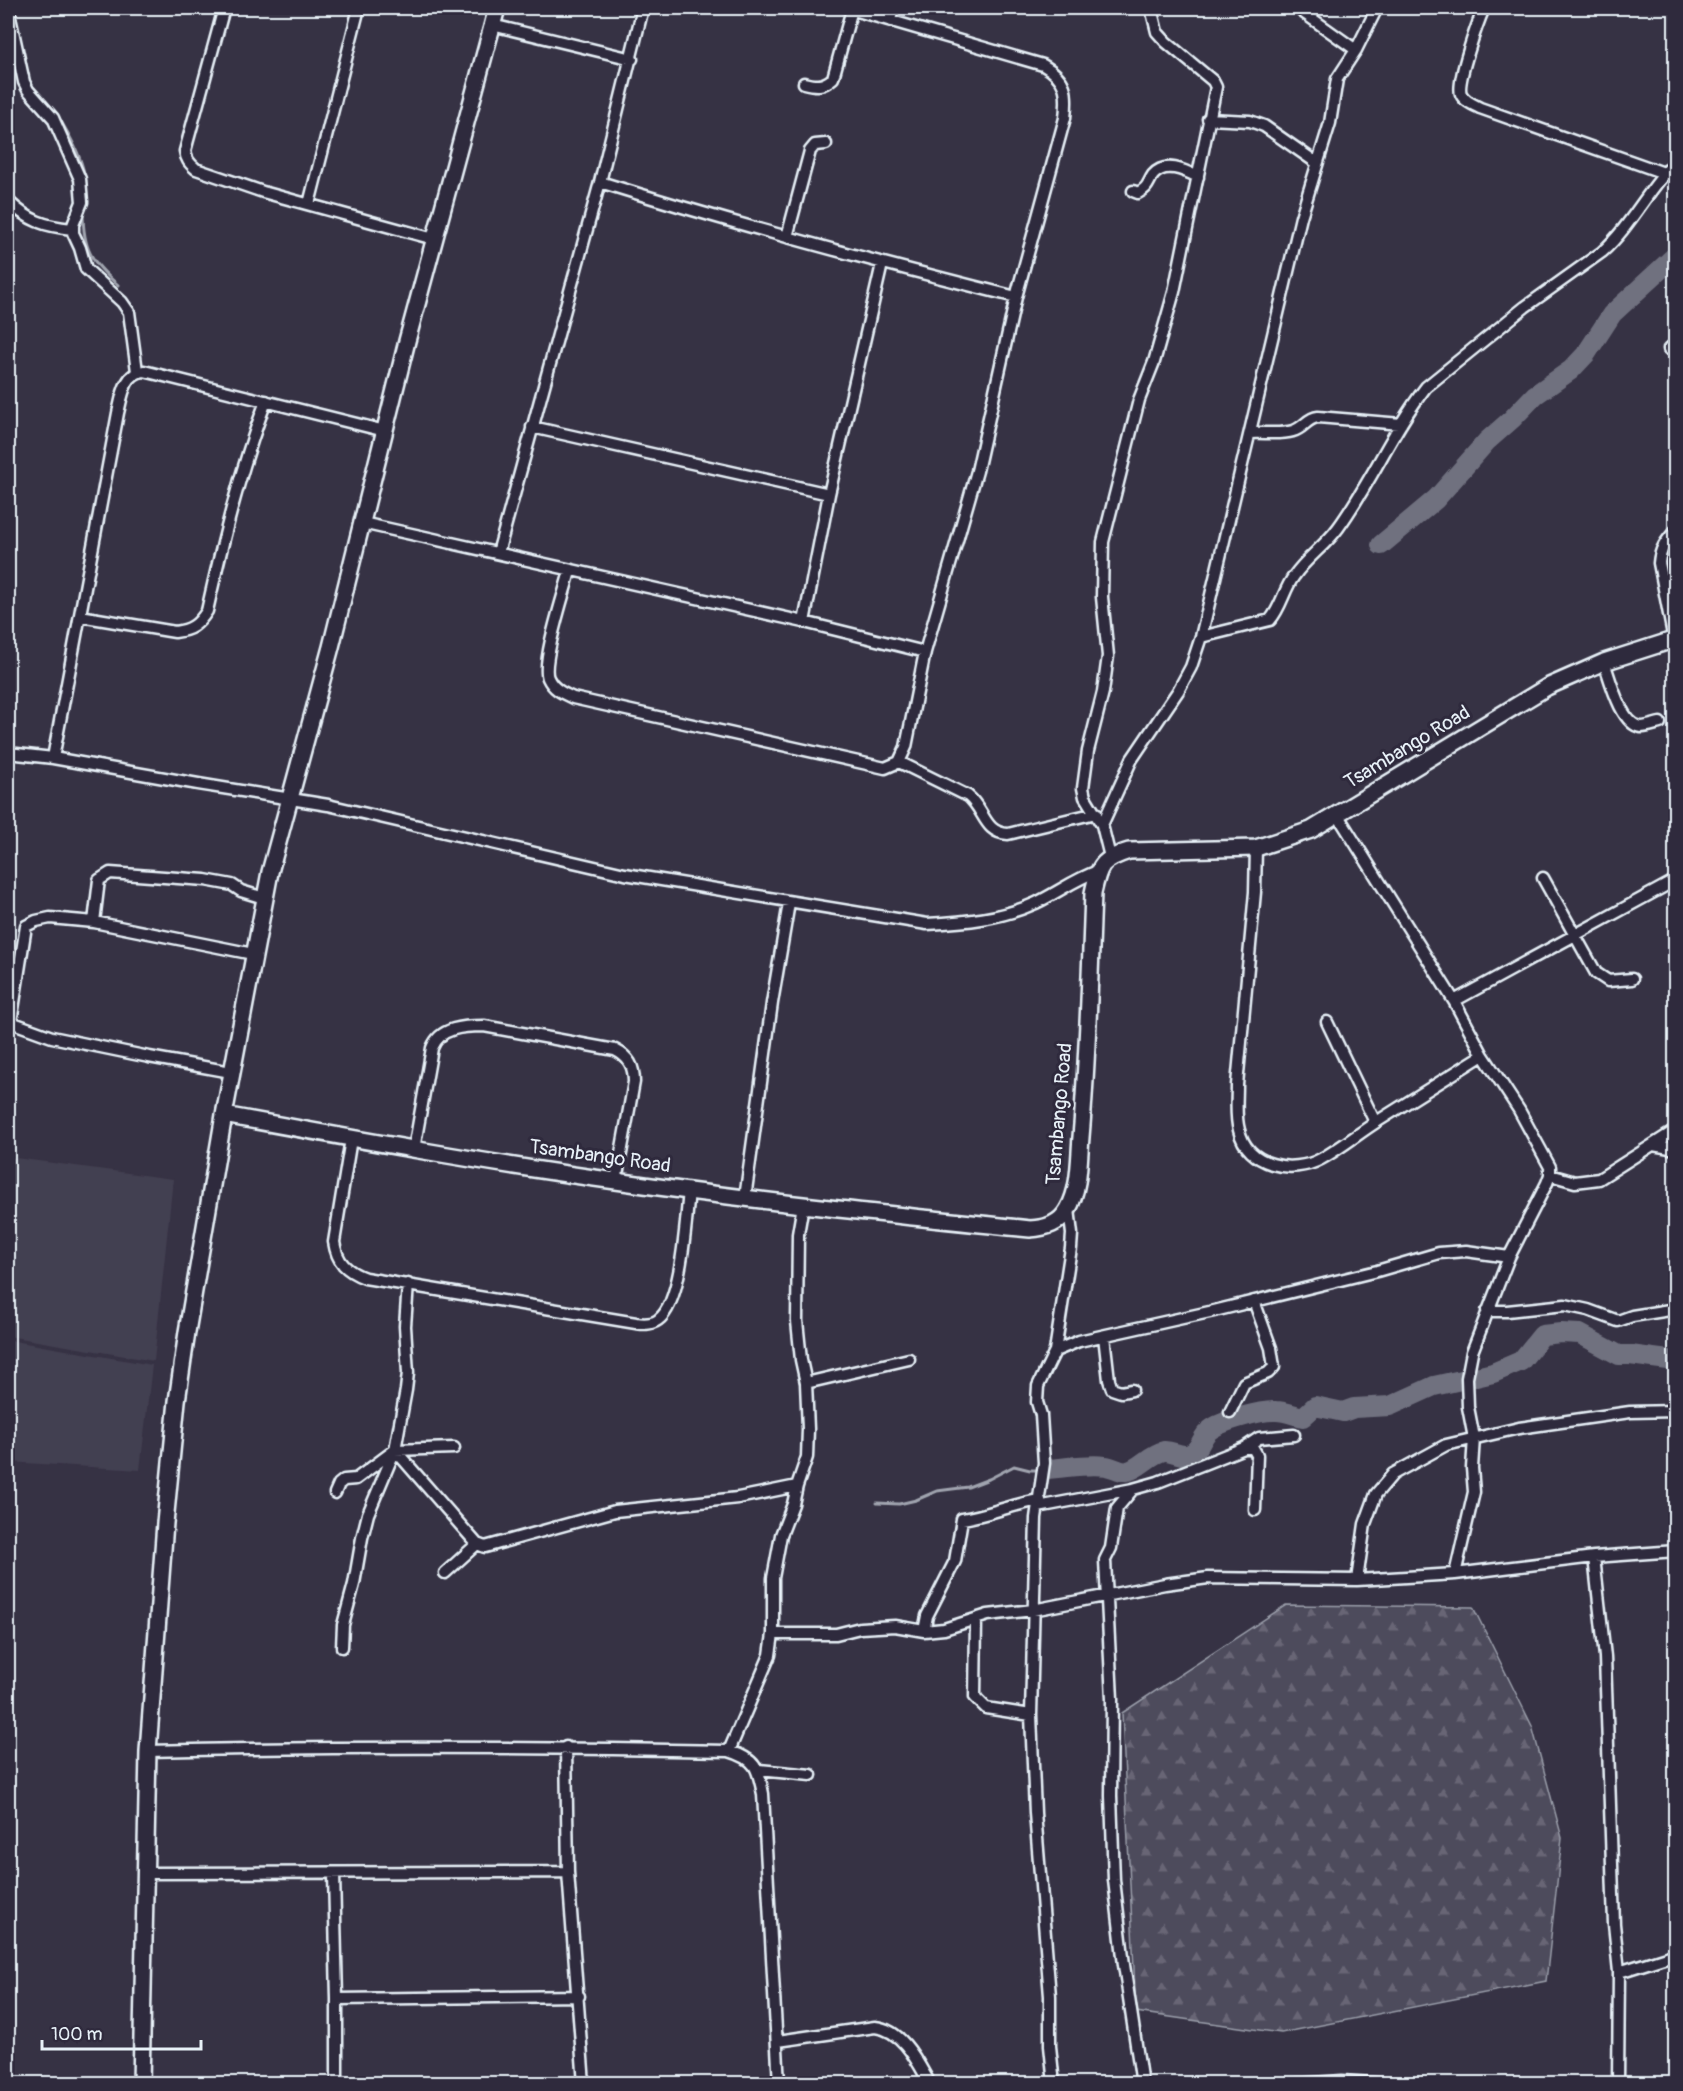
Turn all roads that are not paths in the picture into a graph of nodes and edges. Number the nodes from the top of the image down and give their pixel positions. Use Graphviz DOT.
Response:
graph roads {
  1 [pos="8,8"];
  2 [pos="224,8"];
  3 [pos="358,8"];
  4 [pos="497,8"];
  5 [pos="643,8"];
  6 [pos="849,8"];
  7 [pos="893,8"];
  8 [pos="1150,8"];
  9 [pos="1297,8"];
  10 [pos="1377,8"];
  11 [pos="1484,8"];
  12 [pos="890,20"];
  13 [pos="492,25"];
  14 [pos="1356,50"];
  15 [pos="632,59"];
  16 [pos="804,83"];
  17 [pos="1208,119"];
  18 [pos="826,144"];
  19 [pos="1676,160"];
  20 [pos="1317,163"];
  21 [pos="1664,173"];
  22 [pos="1198,177"];
  23 [pos="600,182"];
  24 [pos="1133,191"];
  25 [pos="8,201"];
  26 [pos="309,204"];
  27 [pos="72,229"];
  28 [pos="787,237"];
  29 [pos="434,239"];
  30 [pos="882,264"];
  31 [pos="1016,297"];
  32 [pos="137,371"];
  33 [pos="266,401"];
  34 [pos="1401,424"];
  35 [pos="532,427"];
  36 [pos="385,431"];
  37 [pos="1250,433"];
  38 [pos="829,494"];
  39 [pos="362,523"];
  40 [pos="1676,530"];
  41 [pos="498,553"];
  42 [pos="570,571"];
  43 [pos="80,616"];
  44 [pos="804,622"];
  45 [pos="1201,637"];
  46 [pos="1675,639"];
  47 [pos="926,652"];
  48 [pos="1604,662"];
  49 [pos="1660,723"];
  50 [pos="8,753"];
  51 [pos="53,758"];
  52 [pos="899,762"];
  53 [pos="289,799"];
  54 [pos="1096,813"];
  55 [pos="1337,814"];
  56 [pos="1102,825"];
  57 [pos="1256,848"];
  58 [pos="1110,857"];
  59 [pos="1098,871"];
  60 [pos="1543,878"];
  61 [pos="1676,880"];
  62 [pos="264,898"];
  63 [pos="789,903"];
  64 [pos="94,922"];
  65 [pos="1575,935"];
  66 [pos="253,954"];
  67 [pos="1632,979"];
  68 [pos="1454,1001"];
  69 [pos="9,1022"];
  70 [pos="1327,1022"];
  71 [pos="1483,1055"];
  72 [pos="231,1072"];
  73 [pos="224,1115"];
  74 [pos="1375,1122"];
  75 [pos="1676,1130"];
  76 [pos="351,1139"];
  77 [pos="1653,1145"];
  78 [pos="414,1149"];
  79 [pos="1676,1149"];
  80 [pos="1550,1175"];
  81 [pos="616,1181"];
  82 [pos="690,1190"];
  83 [pos="745,1198"];
  84 [pos="803,1205"];
  85 [pos="1069,1209"];
  86 [pos="1509,1257"];
  87 [pos="408,1284"];
  88 [pos="1254,1301"];
  89 [pos="1676,1310"];
  90 [pos="1487,1311"];
  91 [pos="1104,1336"];
  92 [pos="1055,1351"];
  93 [pos="909,1359"];
  94 [pos="806,1383"];
  95 [pos="1132,1390"];
  96 [pos="1676,1411"];
  97 [pos="1230,1412"];
  98 [pos="1294,1435"];
  99 [pos="1474,1438"];
  100 [pos="454,1448"];
  101 [pos="1244,1448"];
  102 [pos="395,1450"];
  103 [pos="797,1486"];
  104 [pos="1133,1489"];
  105 [pos="334,1493"];
  106 [pos="1039,1504"];
  107 [pos="1255,1510"];
  108 [pos="477,1545"];
  109 [pos="1676,1551"];
  110 [pos="1594,1557"];
  111 [pos="445,1574"];
  112 [pos="1455,1574"];
  113 [pos="1357,1580"];
  114 [pos="1107,1594"];
  115 [pos="1033,1610"];
  116 [pos="976,1619"];
  117 [pos="924,1631"];
  118 [pos="773,1634"];
  119 [pos="342,1647"];
  120 [pos="1031,1715"];
  121 [pos="566,1748"];
  122 [pos="729,1750"];
  123 [pos="148,1751"];
  124 [pos="759,1770"];
  125 [pos="811,1775"];
  126 [pos="567,1872"];
  127 [pos="146,1873"];
  128 [pos="334,1874"];
  129 [pos="1676,1954"];
  130 [pos="1618,1972"];
  131 [pos="579,1996"];
  132 [pos="337,1999"];
  133 [pos="778,2042"];
  134 [pos="1378,2083"];
  135 [pos="141,2084"];
  136 [pos="337,2084"];
  137 [pos="584,2084"];
  138 [pos="779,2084"];
  139 [pos="930,2084"];
  140 [pos="1054,2084"];
  141 [pos="1143,2084"];
  142 [pos="1297,2084"];
  143 [pos="1387,2084"];
  144 [pos="1618,2084"];
  1 -- 27 [label="street"];
  2 -- 26 [label="street"];
  3 -- 26 [label="street"];
  4 -- 13 [label="street"];
  5 -- 15 [label="street"];
  6 -- 12 [label="street"];
  6 -- 16 [label="street"];
  7 -- 12 [label="street"];
  8 -- 17 [label="street"];
  9 -- 14 [label="street"];
  10 -- 14 [label="street"];
  11 -- 21 [label="street"];
  12 -- 31 [label="street"];
  13 -- 15 [label="street"];
  13 -- 29 [label="street"];
  14 -- 20 [label="street"];
  15 -- 23 [label="street"];
  17 -- 20 [label="street"];
  17 -- 22 [label="street"];
  18 -- 28 [label="street"];
  19 -- 21 [label="street"];
  20 -- 37 [label="street"];
  21 -- 34 [label="street"];
  22 -- 24 [label="street"];
  22 -- 54 [label="street"];
  23 -- 28 [label="street"];
  23 -- 35 [label="street"];
  25 -- 27 [label="street"];
  26 -- 29 [label="street"];
  27 -- 32 [label="street"];
  28 -- 30 [label="street"];
  29 -- 36 [label="street"];
  30 -- 31 [label="street"];
  30 -- 38 [label="street"];
  31 -- 47 [label="street"];
  32 -- 33 [label="street"];
  32 -- 43 [label="street"];
  33 -- 36 [label="street"];
  33 -- 43 [label="street"];
  34 -- 37 [label="street"];
  34 -- 45 [label="street"];
  35 -- 38 [label="street"];
  35 -- 41 [label="street"];
  36 -- 39 [label="street"];
  37 -- 45 [label="street"];
  38 -- 44 [label="street"];
  39 -- 41 [label="street"];
  39 -- 53 [label="street"];
  40 -- 46 [label="street"];
  41 -- 42 [label="street"];
  42 -- 44 [label="street"];
  42 -- 52 [label="street"];
  43 -- 51 [label="street"];
  44 -- 47 [label="street"];
  45 -- 56 [label="street"];
  46 -- 48 [label="street, Tsambango Road"];
  47 -- 52 [label="street"];
  48 -- 49 [label="street"];
  48 -- 55 [label="street, Tsambango Road"];
  50 -- 51 [label="street"];
  51 -- 53 [label="street"];
  52 -- 54 [label="street"];
  53 -- 62 [label="street"];
  53 -- 63 [label="street"];
  54 -- 56 [label="street"];
  55 -- 57 [label="street, Tsambango Road"];
  55 -- 68 [label="street"];
  56 -- 58 [label="street"];
  57 -- 58 [label="street, Tsambango Road"];
  57 -- 74 [label="street"];
  58 -- 59 [label="street"];
  59 -- 63 [label="street"];
  59 -- 85 [label="street, Tsambango Road"];
  60 -- 65 [label="street"];
  61 -- 65 [label="street"];
  62 -- 64 [label="street"];
  62 -- 66 [label="street"];
  63 -- 83 [label="street"];
  64 -- 66 [label="street"];
  64 -- 69 [label="street"];
  65 -- 67 [label="street"];
  65 -- 68 [label="street"];
  66 -- 72 [label="street"];
  68 -- 71 [label="street"];
  69 -- 72 [label="street"];
  70 -- 74 [label="street"];
  71 -- 74 [label="street"];
  71 -- 80 [label="street"];
  72 -- 73 [label="street"];
  73 -- 76 [label="street, Tsambango Road"];
  73 -- 123 [label="street"];
  75 -- 77 [label="street"];
  76 -- 78 [label="street, Tsambango Road"];
  76 -- 87 [label="street"];
  77 -- 79 [label="street"];
  77 -- 80 [label="street"];
  78 -- 81 [label="street, Tsambango Road"];
  78 -- 81 [label="street"];
  80 -- 86 [label="street"];
  81 -- 82 [label="street, Tsambango Road"];
  82 -- 83 [label="street, Tsambango Road"];
  82 -- 87 [label="street"];
  83 -- 84 [label="street, Tsambango Road"];
  84 -- 85 [label="street, Tsambango Road"];
  84 -- 94 [label="street"];
  85 -- 92 [label="street"];
  86 -- 88 [label="street"];
  86 -- 90 [label="street"];
  87 -- 102 [label="street"];
  88 -- 91 [label="street"];
  88 -- 97 [label="street"];
  89 -- 90 [label="street"];
  90 -- 99 [label="street"];
  91 -- 92 [label="street"];
  91 -- 95 [label="street"];
  92 -- 106 [label="street"];
  93 -- 94 [label="street"];
  94 -- 103 [label="street"];
  96 -- 99 [label="street"];
  98 -- 101 [label="street"];
  99 -- 112 [label="street"];
  99 -- 113 [label="street"];
  100 -- 102 [label="street"];
  101 -- 104 [label="street"];
  101 -- 107 [label="street"];
  102 -- 105 [label="street"];
  102 -- 108 [label="street"];
  102 -- 119 [label="street"];
  103 -- 108 [label="street"];
  103 -- 118 [label="street"];
  104 -- 106 [label="street"];
  104 -- 114 [label="street"];
  106 -- 115 [label="street"];
  106 -- 117 [label="street"];
  108 -- 111 [label="street"];
  109 -- 110 [label="street"];
  110 -- 112 [label="street"];
  110 -- 130 [label="street"];
  112 -- 113 [label="street"];
  113 -- 114 [label="street"];
  114 -- 115 [label="street"];
  114 -- 141 [label="street"];
  115 -- 116 [label="street"];
  115 -- 120 [label="street"];
  116 -- 117 [label="street"];
  116 -- 120 [label="street"];
  117 -- 118 [label="street"];
  118 -- 122 [label="street"];
  120 -- 140 [label="street"];
  121 -- 122 [label="street"];
  121 -- 123 [label="street"];
  121 -- 126 [label="street"];
  122 -- 124 [label="street"];
  123 -- 127 [label="street"];
  124 -- 125 [label="street"];
  124 -- 133 [label="street"];
  126 -- 128 [label="street"];
  126 -- 131 [label="street"];
  127 -- 128 [label="street"];
  127 -- 135 [label="street"];
  128 -- 132 [label="street"];
  129 -- 130 [label="street"];
  130 -- 144 [label="street"];
  131 -- 132 [label="street"];
  131 -- 137 [label="street"];
  132 -- 136 [label="street"];
  133 -- 138 [label="street"];
  133 -- 139 [label="street"];
  134 -- 142 [label="street"];
  134 -- 143 [label="street"];
}
